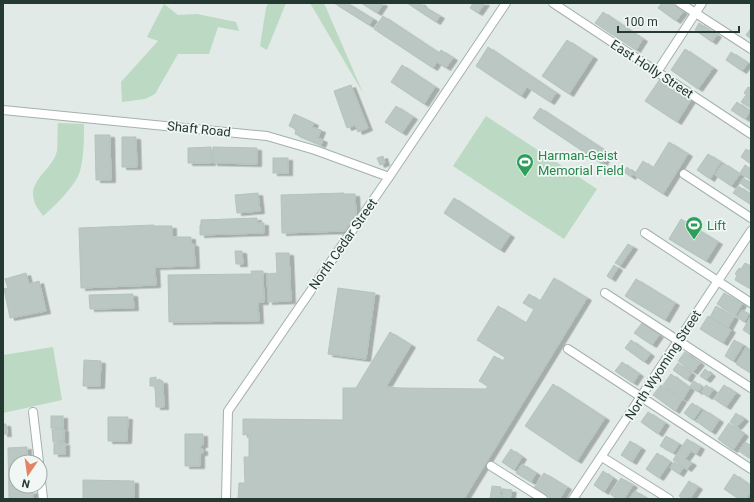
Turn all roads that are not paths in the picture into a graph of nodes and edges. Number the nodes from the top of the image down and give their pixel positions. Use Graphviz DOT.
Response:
graph roads {
  1 [pos="506,3"];
  2 [pos="553,3"];
  3 [pos="680,3"];
  4 [pos="702,3"];
  5 [pos="696,13"];
  6 [pos="751,49"];
  7 [pos="657,72"];
  8 [pos="3,110"];
  9 [pos="751,134"];
  10 [pos="684,174"];
  11 [pos="389,177"];
  12 [pos="751,218"];
  13 [pos="751,231"];
  14 [pos="644,233"];
  15 [pos="718,281"];
  16 [pos="605,293"];
  17 [pos="751,303"];
  18 [pos="679,341"];
  19 [pos="568,349"];
  20 [pos="751,388"];
  21 [pos="642,397"];
  22 [pos="33,412"];
  23 [pos="38,454"];
  24 [pos="602,457"];
  25 [pos="491,466"];
  26 [pos="751,469"];
  27 [pos="226,499"];
  28 [pos="542,499"];
  29 [pos="573,499"];
  30 [pos="669,499"];
  1 -- 11 [label="street, North Cedar Street"];
  2 -- 7 [label="street, East Holly Street"];
  3 -- 5 [label="street"];
  4 -- 5 [label="street"];
  5 -- 6 [label="street"];
  5 -- 7 [label="street"];
  7 -- 9 [label="street, East Holly Street"];
  8 -- 11 [label="street, Shaft Road"];
  10 -- 12 [label="street"];
  11 -- 27 [label="street, North Cedar Street"];
  13 -- 15 [label="street, North Wyoming Street"];
  14 -- 15 [label="street"];
  15 -- 17 [label="street"];
  15 -- 18 [label="street, North Wyoming Street"];
  16 -- 18 [label="street"];
  18 -- 20 [label="street"];
  18 -- 21 [label="street, North Wyoming Street"];
  19 -- 21 [label="street"];
  21 -- 24 [label="street, North Wyoming Street"];
  21 -- 26 [label="street"];
  22 -- 23 [label="street"];
  24 -- 29 [label="street, North Wyoming Street"];
  24 -- 30 [label="street"];
  25 -- 28 [label="street"];
}
